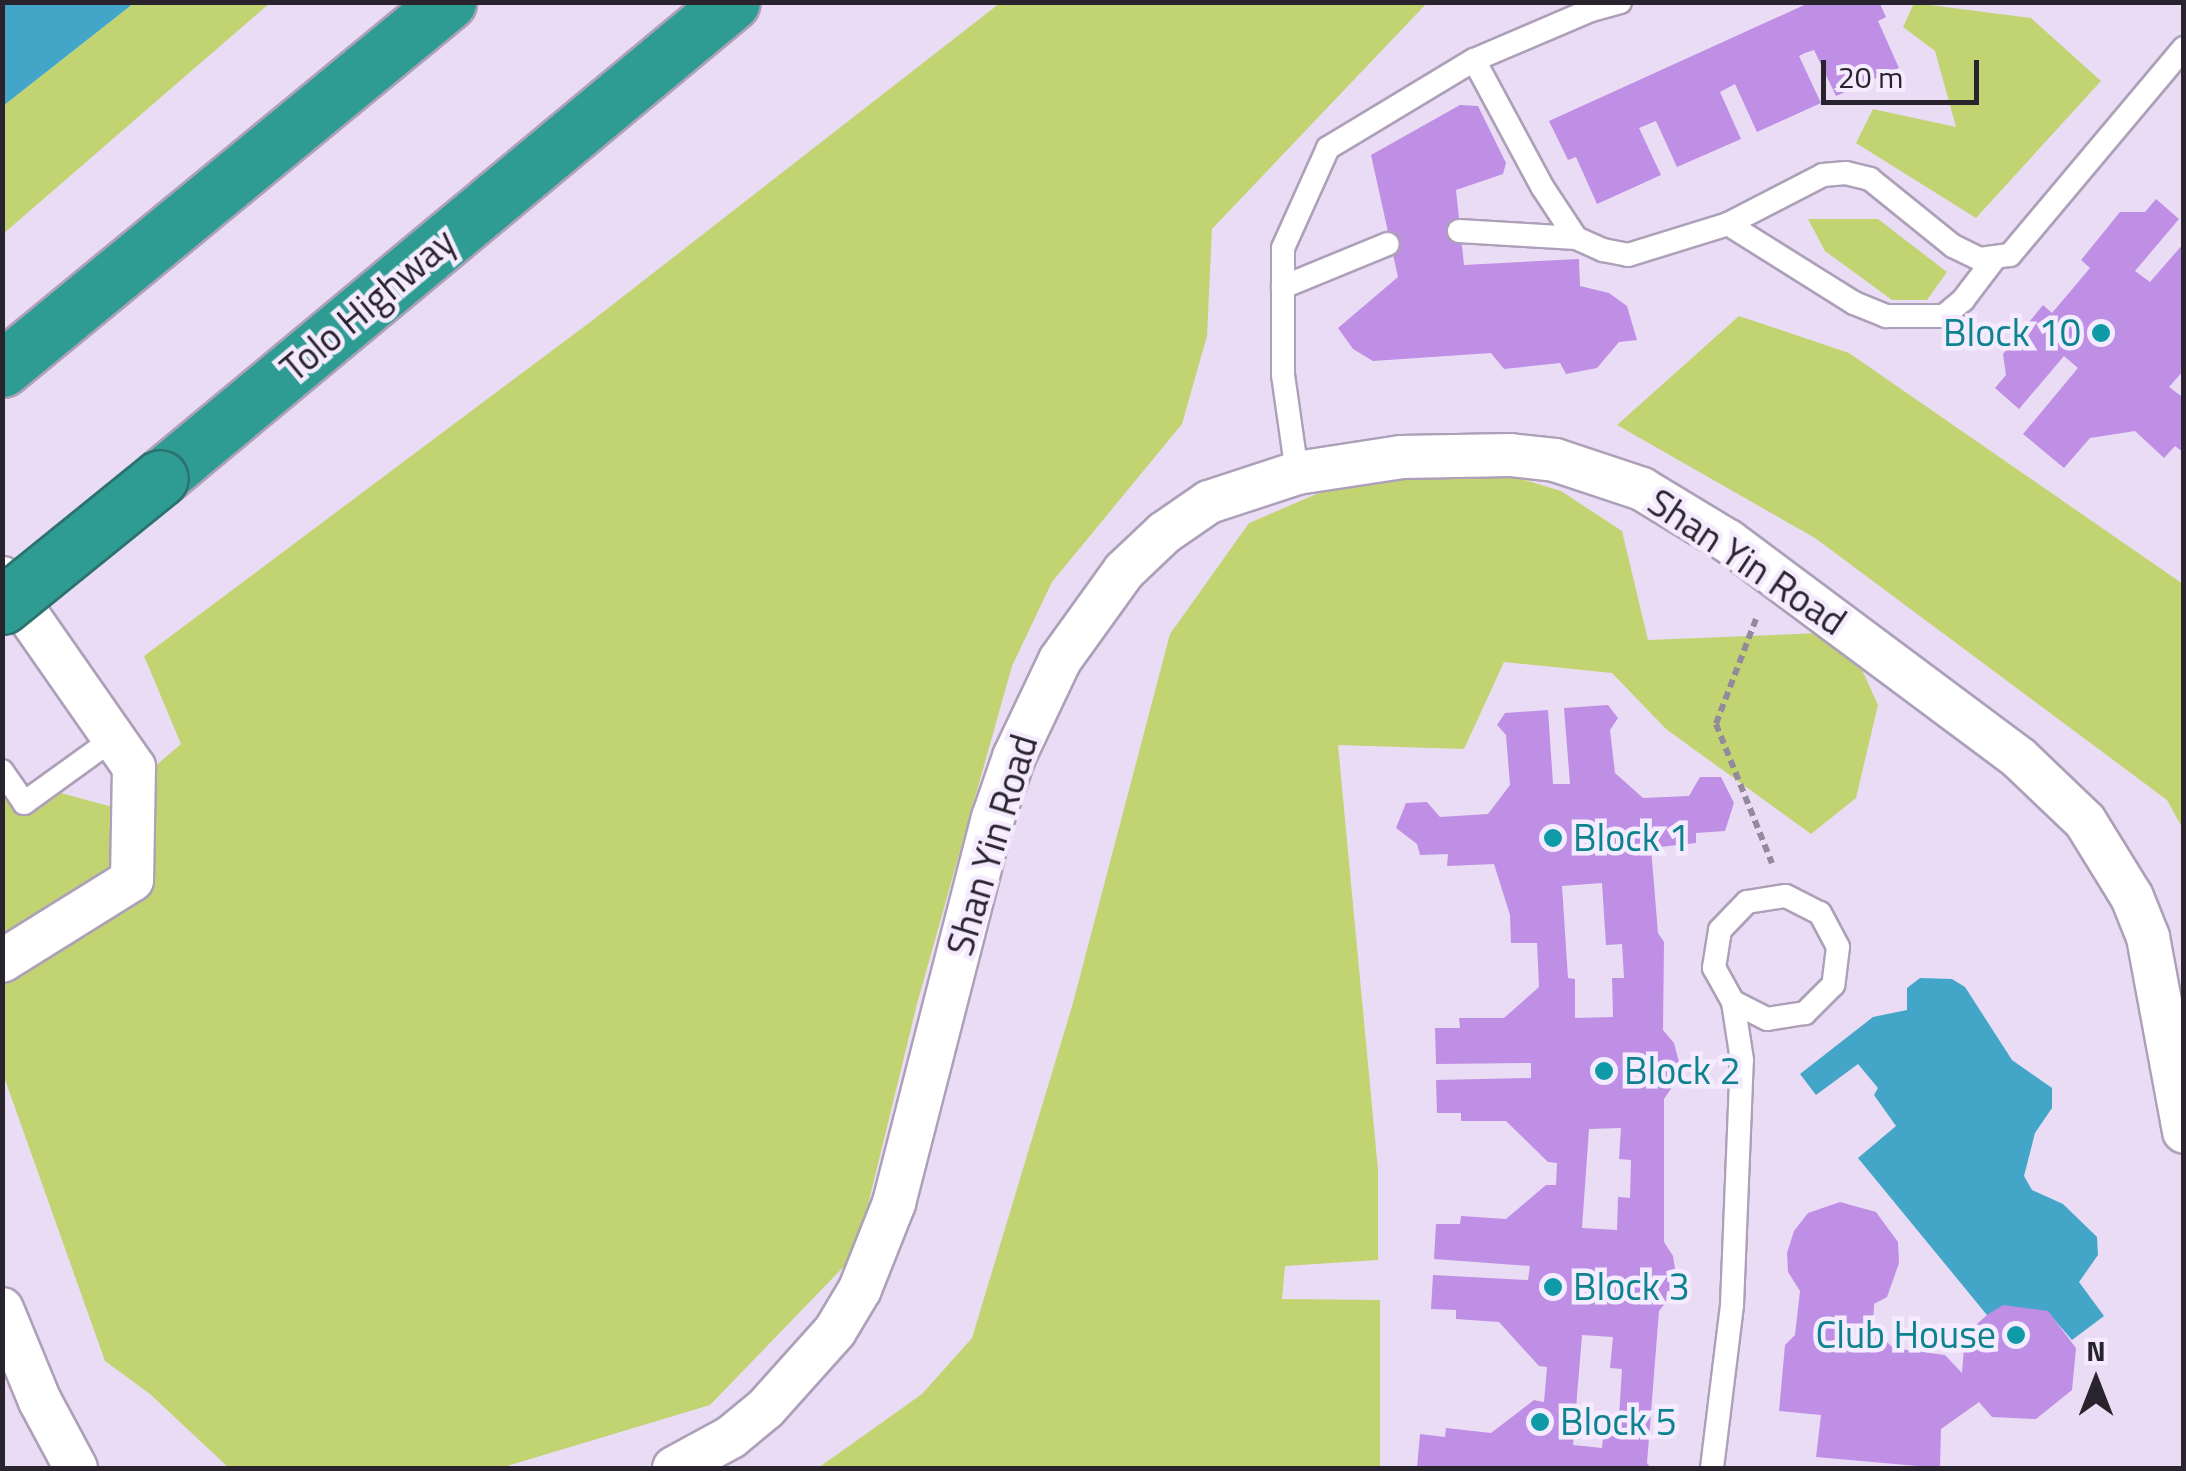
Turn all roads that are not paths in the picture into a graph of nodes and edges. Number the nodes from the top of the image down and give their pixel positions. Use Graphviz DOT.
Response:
graph roads {
  1 [pos="448,2"];
  2 [pos="732,2"];
  3 [pos="1620,2"];
  4 [pos="2184,48"];
  5 [pos="1474,60"];
  6 [pos="1728,224"];
  7 [pos="1459,231"];
  8 [pos="1576,238"];
  9 [pos="1388,244"];
  10 [pos="1995,258"];
  11 [pos="1283,287"];
  12 [pos="2,369"];
  13 [pos="1297,473"];
  14 [pos="2,578"];
  15 [pos="2,606"];
  16 [pos="114,738"];
  17 [pos="2,771"];
  18 [pos="2,961"];
  19 [pos="1733,1002"];
  20 [pos="2184,1132"];
  21 [pos="2,1309"];
  22 [pos="57,1458"];
  23 [pos="674,1468"];
  24 [pos="1712,1468"];
  1 -- 12 [label="highway"];
  2 -- 15 [label="highway, Tolo Highway, bridge"];
  3 -- 5 [label="lane"];
  4 -- 10 [label="lane"];
  5 -- 8 [label="lane"];
  5 -- 11 [label="lane"];
  6 -- 8 [label="lane"];
  6 -- 10 [label="lane"];
  6 -- 10 [label="lane"];
  7 -- 8 [label="lane"];
  9 -- 11 [label="lane"];
  11 -- 13 [label="lane"];
  13 -- 20 [label="street, Shan Yin Road"];
  13 -- 23 [label="street, Shan Yin Road"];
  14 -- 16 [label="street"];
  16 -- 17 [label="lane"];
  16 -- 18 [label="street"];
  19 -- 19 [label="lane"];
  19 -- 24 [label="lane"];
  21 -- 22 [label="street"];
}
